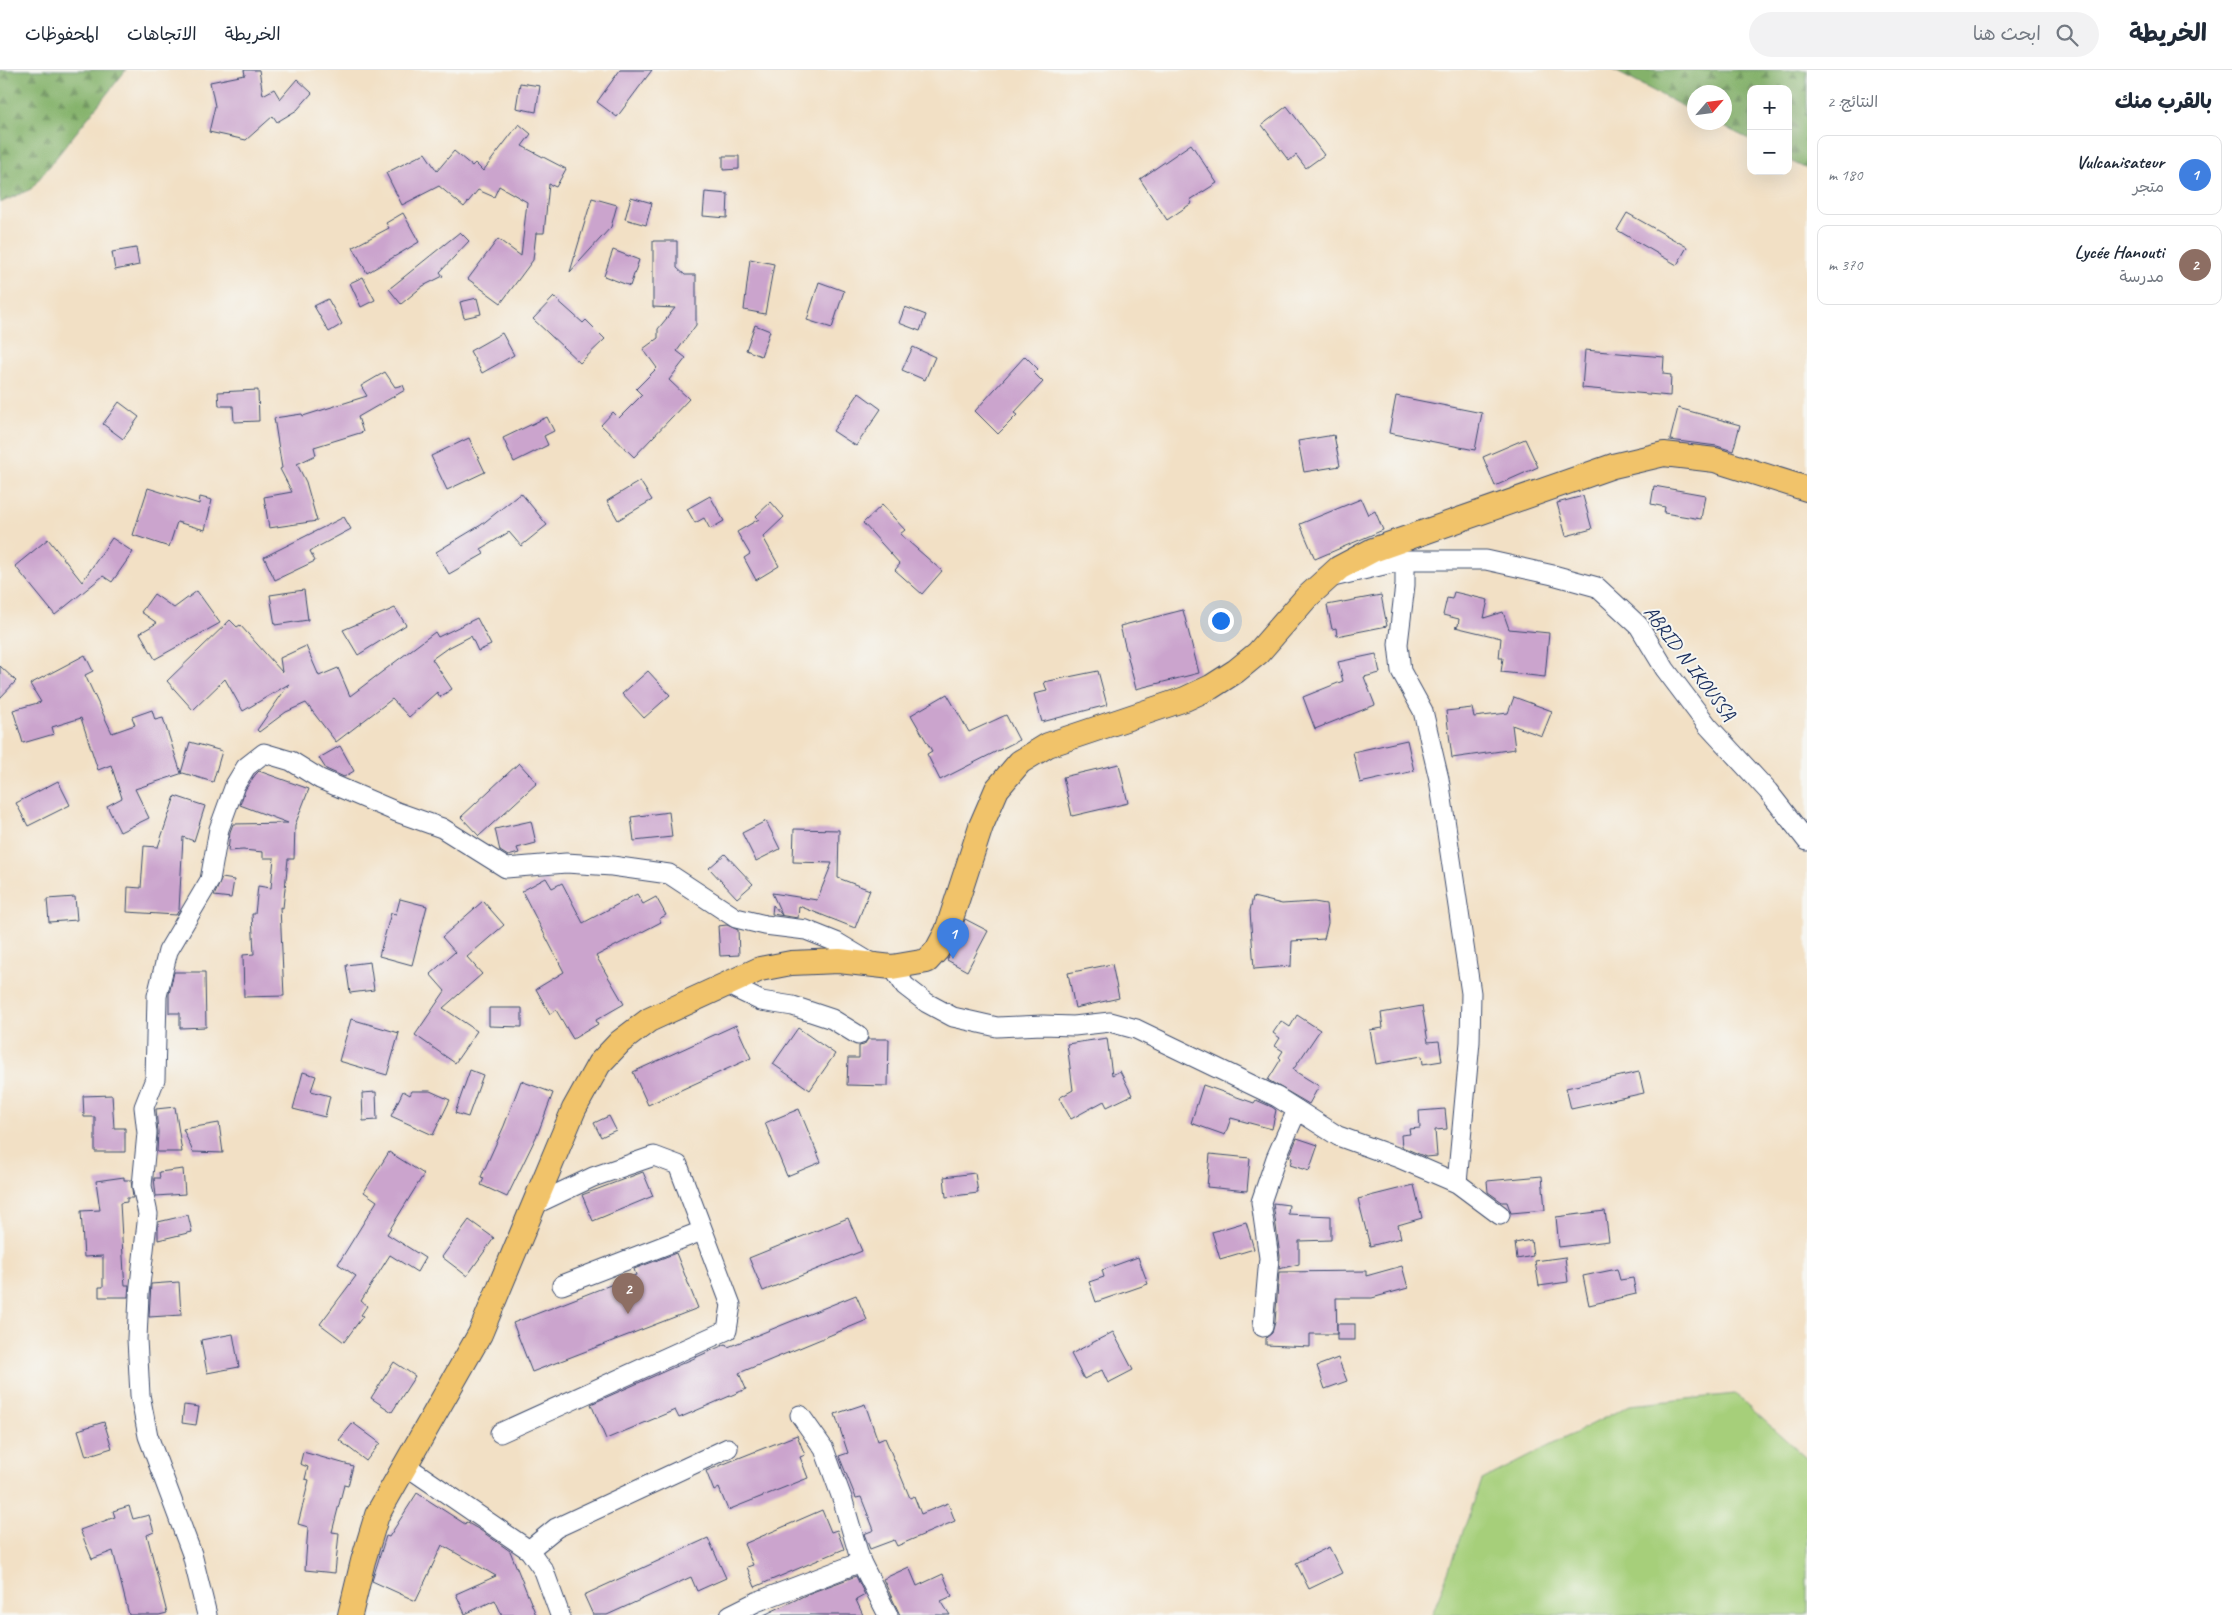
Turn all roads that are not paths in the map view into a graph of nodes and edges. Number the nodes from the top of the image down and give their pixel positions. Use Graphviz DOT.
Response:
graph roads {
  1 [pos="1807,489"];
  2 [pos="1405,560"];
  3 [pos="1327,579"];
  4 [pos="1807,841"];
  5 [pos="881,965"];
  6 [pos="726,984"];
  7 [pos="858,1035"];
  8 [pos="1297,1110"];
  9 [pos="1457,1183"];
  10 [pos="536,1204"];
  11 [pos="1500,1215"];
  12 [pos="702,1230"];
  13 [pos="562,1285"];
  14 [pos="1263,1327"];
  15 [pos="800,1415"];
  16 [pos="500,1433"];
  17 [pos="728,1448"];
  18 [pos="405,1464"];
  19 [pos="529,1550"];
  20 [pos="861,1562"];
  21 [pos="206,1615"];
  22 [pos="350,1615"];
  23 [pos="560,1615"];
  24 [pos="730,1615"];
  25 [pos="888,1615"];
  1 -- 3 [label="main road"];
  2 -- 3 [label="street, ABRID N IKOUSSA"];
  2 -- 4 [label="street, ABRID N IKOUSSA"];
  2 -- 9 [label="street"];
  3 -- 5 [label="main road"];
  5 -- 6 [label="main road"];
  5 -- 8 [label="street"];
  5 -- 21 [label="street"];
  6 -- 7 [label="street"];
  6 -- 10 [label="main road"];
  8 -- 9 [label="street"];
  8 -- 14 [label="street"];
  9 -- 11 [label="street"];
  10 -- 12 [label="street"];
  10 -- 18 [label="main road"];
  12 -- 13 [label="street"];
  12 -- 16 [label="street"];
  15 -- 20 [label="street"];
  17 -- 19 [label="street"];
  18 -- 19 [label="street"];
  18 -- 22 [label="main road"];
  19 -- 23 [label="street"];
  20 -- 24 [label="street"];
  20 -- 25 [label="street"];
}
